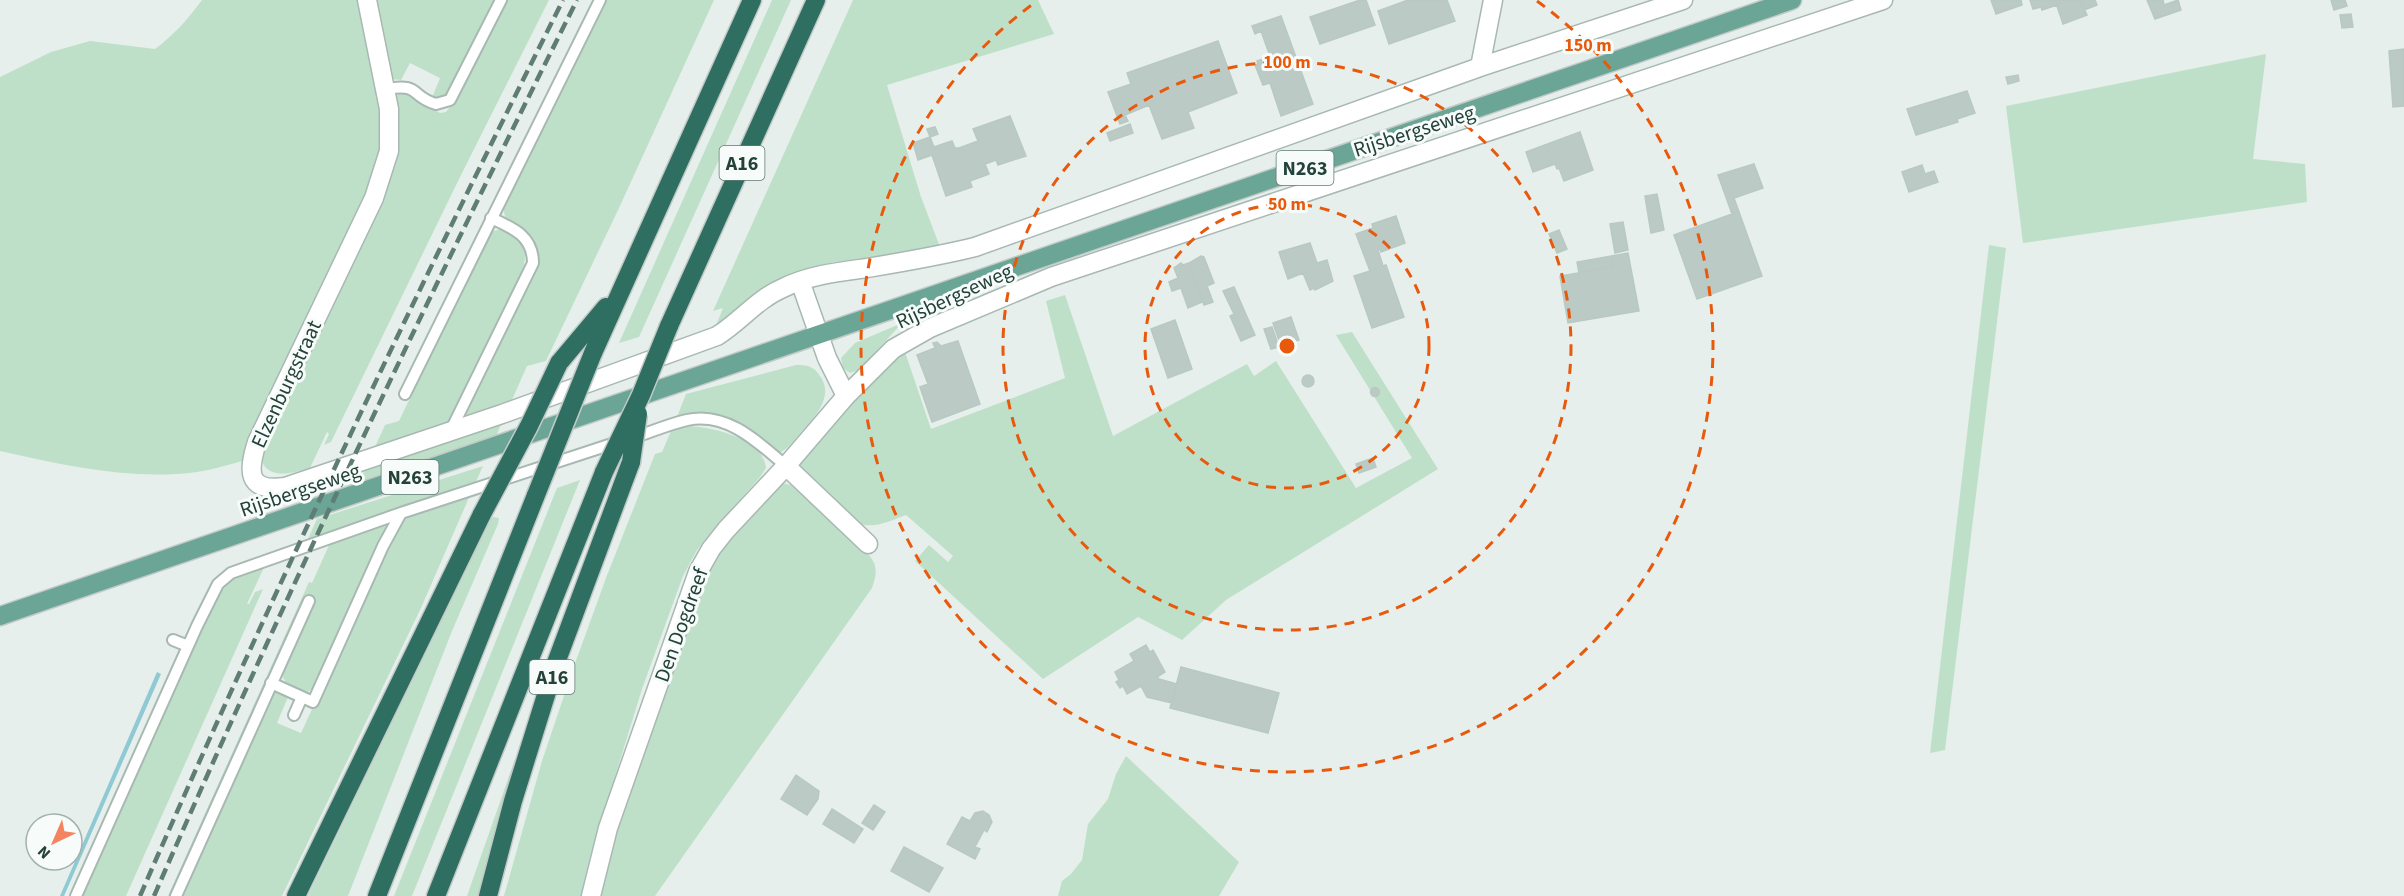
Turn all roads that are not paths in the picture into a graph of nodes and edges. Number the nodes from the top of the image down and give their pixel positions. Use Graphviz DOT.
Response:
graph roads {
  1 [pos="367,0"];
  2 [pos="501,0"];
  3 [pos="600,0"];
  4 [pos="752,0"];
  5 [pos="816,0"];
  6 [pos="1493,0"];
  7 [pos="1683,0"];
  8 [pos="1792,0"];
  9 [pos="1883,0"];
  10 [pos="1480,67"];
  11 [pos="386,89"];
  12 [pos="491,218"];
  13 [pos="800,281"];
  14 [pos="619,292"];
  15 [pos="819,336"];
  16 [pos="405,394"];
  17 [pos="641,394"];
  18 [pos="846,396"];
  19 [pos="451,430"];
  20 [pos="786,466"];
  21 [pos="401,513"];
  22 [pos="868,544"];
  23 [pos="309,601"];
  24 [pos="0,616"];
  25 [pos="173,639"];
  26 [pos="188,646"];
  27 [pos="272,683"];
  28 [pos="302,697"];
  29 [pos="294,715"];
  30 [pos="76,896"];
  31 [pos="176,896"];
  32 [pos="296,896"];
  33 [pos="377,896"];
  34 [pos="436,896"];
  35 [pos="488,896"];
  36 [pos="591,896"];
  1 -- 11 [label="street, Elzenburgstraat"];
  2 -- 11 [label="lane"];
  3 -- 12 [label="lane"];
  4 -- 14 [label="highway, A16"];
  5 -- 17 [label="highway, A16, bridge"];
  6 -- 10 [label="street"];
  7 -- 10 [label="street, Rijsbergseweg"];
  8 -- 15 [label="main road, Rijsbergseweg / N263"];
  9 -- 18 [label="street, Rijsbergseweg"];
  10 -- 13 [label="street, Rijsbergseweg"];
  11 -- 19 [label="street, Elzenburgstraat"];
  12 -- 16 [label="lane"];
  12 -- 19 [label="lane"];
  13 -- 15 [label="street"];
  13 -- 19 [label="street, Elzenburgstraat"];
  14 -- 32 [label="highway, A16, bridge"];
  14 -- 33 [label="highway, A16, bridge"];
  15 -- 18 [label="street"];
  15 -- 24 [label="main road, Rijsbergseweg / N263"];
  17 -- 34 [label="highway, A16, bridge"];
  17 -- 35 [label="highway, A16, bridge"];
  18 -- 20 [label="street, Den Dogdreef"];
  20 -- 21 [label="lane"];
  20 -- 22 [label="street"];
  20 -- 36 [label="street, Den Dogdreef"];
  21 -- 26 [label="lane"];
  21 -- 28 [label="lane"];
  23 -- 27 [label="lane"];
  25 -- 26 [label="lane"];
  26 -- 30 [label="lane"];
  27 -- 28 [label="lane"];
  27 -- 31 [label="lane"];
  28 -- 29 [label="lane"];
}
